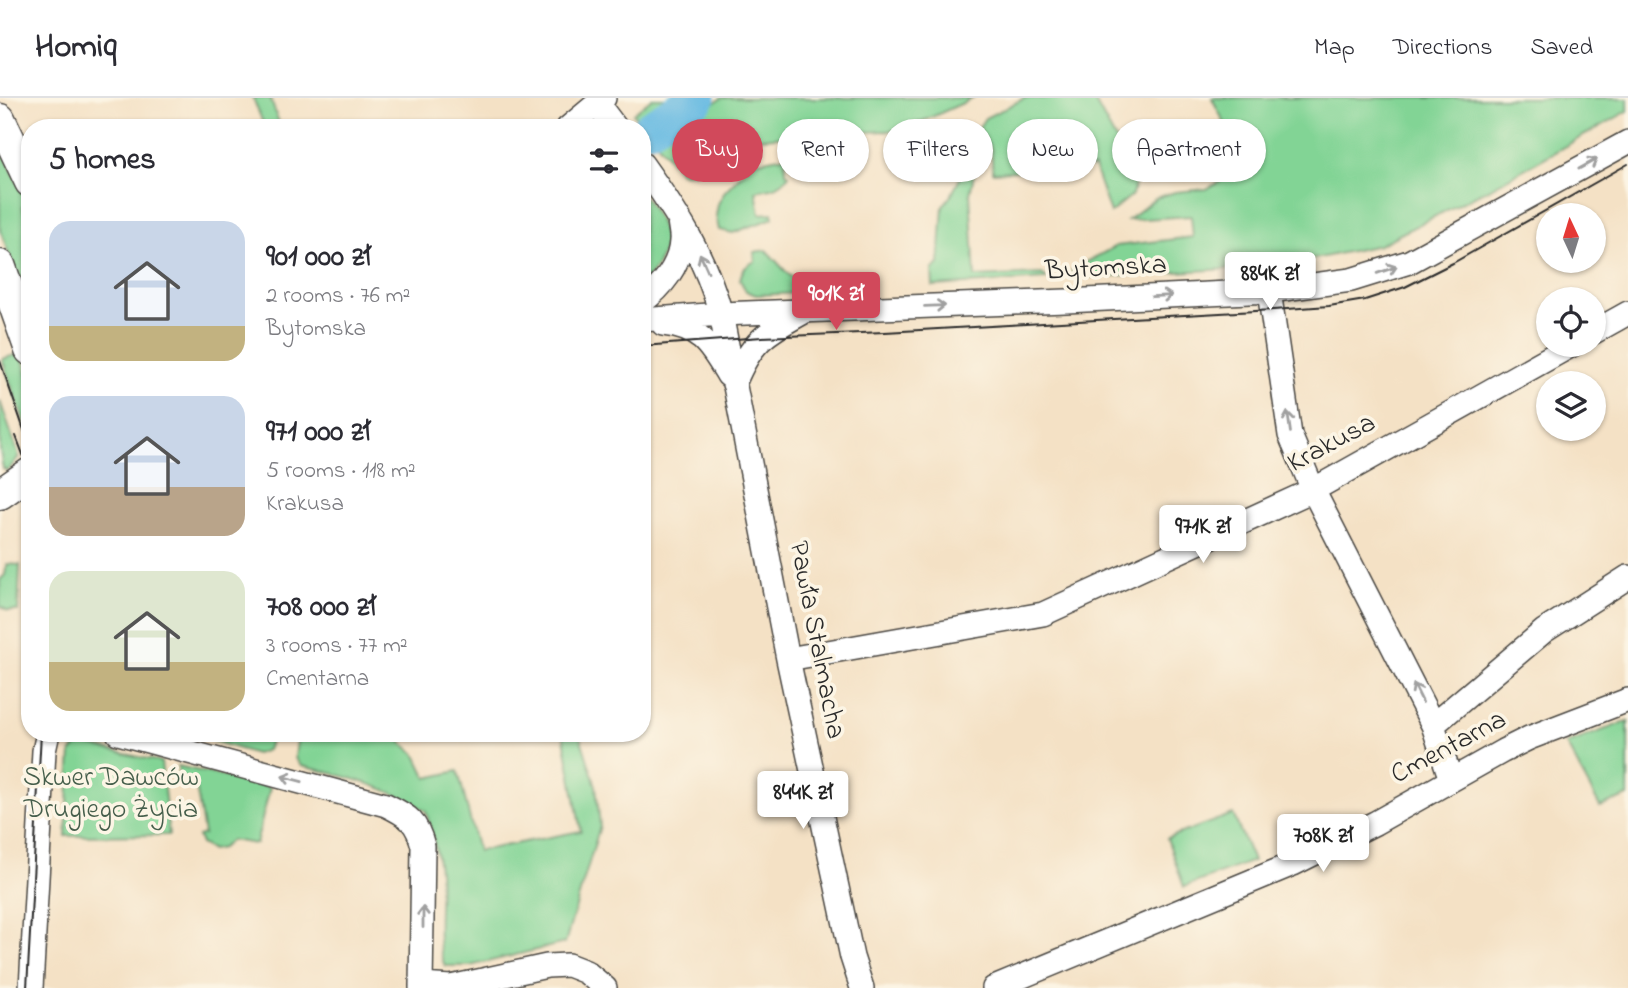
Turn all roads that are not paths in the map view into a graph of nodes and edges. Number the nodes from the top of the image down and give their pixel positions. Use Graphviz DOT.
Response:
graph roads {
  1 [pos="601,100"];
  2 [pos="0,119"];
  3 [pos="579,119"];
  4 [pos="611,119"];
  5 [pos="1628,142"];
  6 [pos="21,163"];
  7 [pos="651,177"];
  8 [pos="678,215"];
  9 [pos="1,269"];
  10 [pos="1269,290"];
  11 [pos="651,295"];
  12 [pos="805,311"];
  13 [pos="1628,313"];
  14 [pos="721,314"];
  15 [pos="651,321"];
  16 [pos="651,323"];
  17 [pos="21,325"];
  18 [pos="1606,325"];
  19 [pos="1551,357"];
  20 [pos="734,384"];
  21 [pos="21,479"];
  22 [pos="1313,490"];
  23 [pos="0,494"];
  24 [pos="1628,577"];
  25 [pos="788,659"];
  26 [pos="1628,700"];
  27 [pos="1433,725"];
  28 [pos="45,742"];
  29 [pos="152,742"];
  30 [pos="1451,779"];
  31 [pos="421,987"];
  32 [pos="31,988"];
  33 [pos="605,988"];
  34 [pos="862,988"];
  35 [pos="994,988"];
  1 -- 3 [label="street"];
  1 -- 4 [label="street"];
  2 -- 6 [label="main road"];
  10 -- 5 [label="street, Bytomska, one-way"];
  7 -- 8 [label="street"];
  8 -- 11 [label="street"];
  14 -- 8 [label="street, one-way"];
  9 -- 17 [label="main road"];
  12 -- 10 [label="street, Bytomska, one-way"];
  22 -- 10 [label="street, one-way"];
  12 -- 14 [label="street, Bytomska"];
  12 -- 20 [label="street"];
  13 -- 18 [label="street"];
  14 -- 15 [label="street, Bytomska"];
  14 -- 20 [label="street, Pawła Stalmacha"];
  16 -- 20 [label="street, Pawła Stalmacha"];
  19 -- 22 [label="street, Krakusa"];
  20 -- 25 [label="street, Pawła Stalmacha"];
  21 -- 23 [label="main road"];
  22 -- 25 [label="street, Krakusa"];
  27 -- 22 [label="street, one-way"];
  24 -- 27 [label="street"];
  25 -- 34 [label="street, Pawła Stalmacha"];
  26 -- 30 [label="street, Cmentarna"];
  27 -- 30 [label="street"];
  28 -- 32 [label="street"];
  31 -- 29 [label="street, one-way"];
  30 -- 35 [label="street, Cmentarna"];
  31 -- 33 [label="street"];
}
